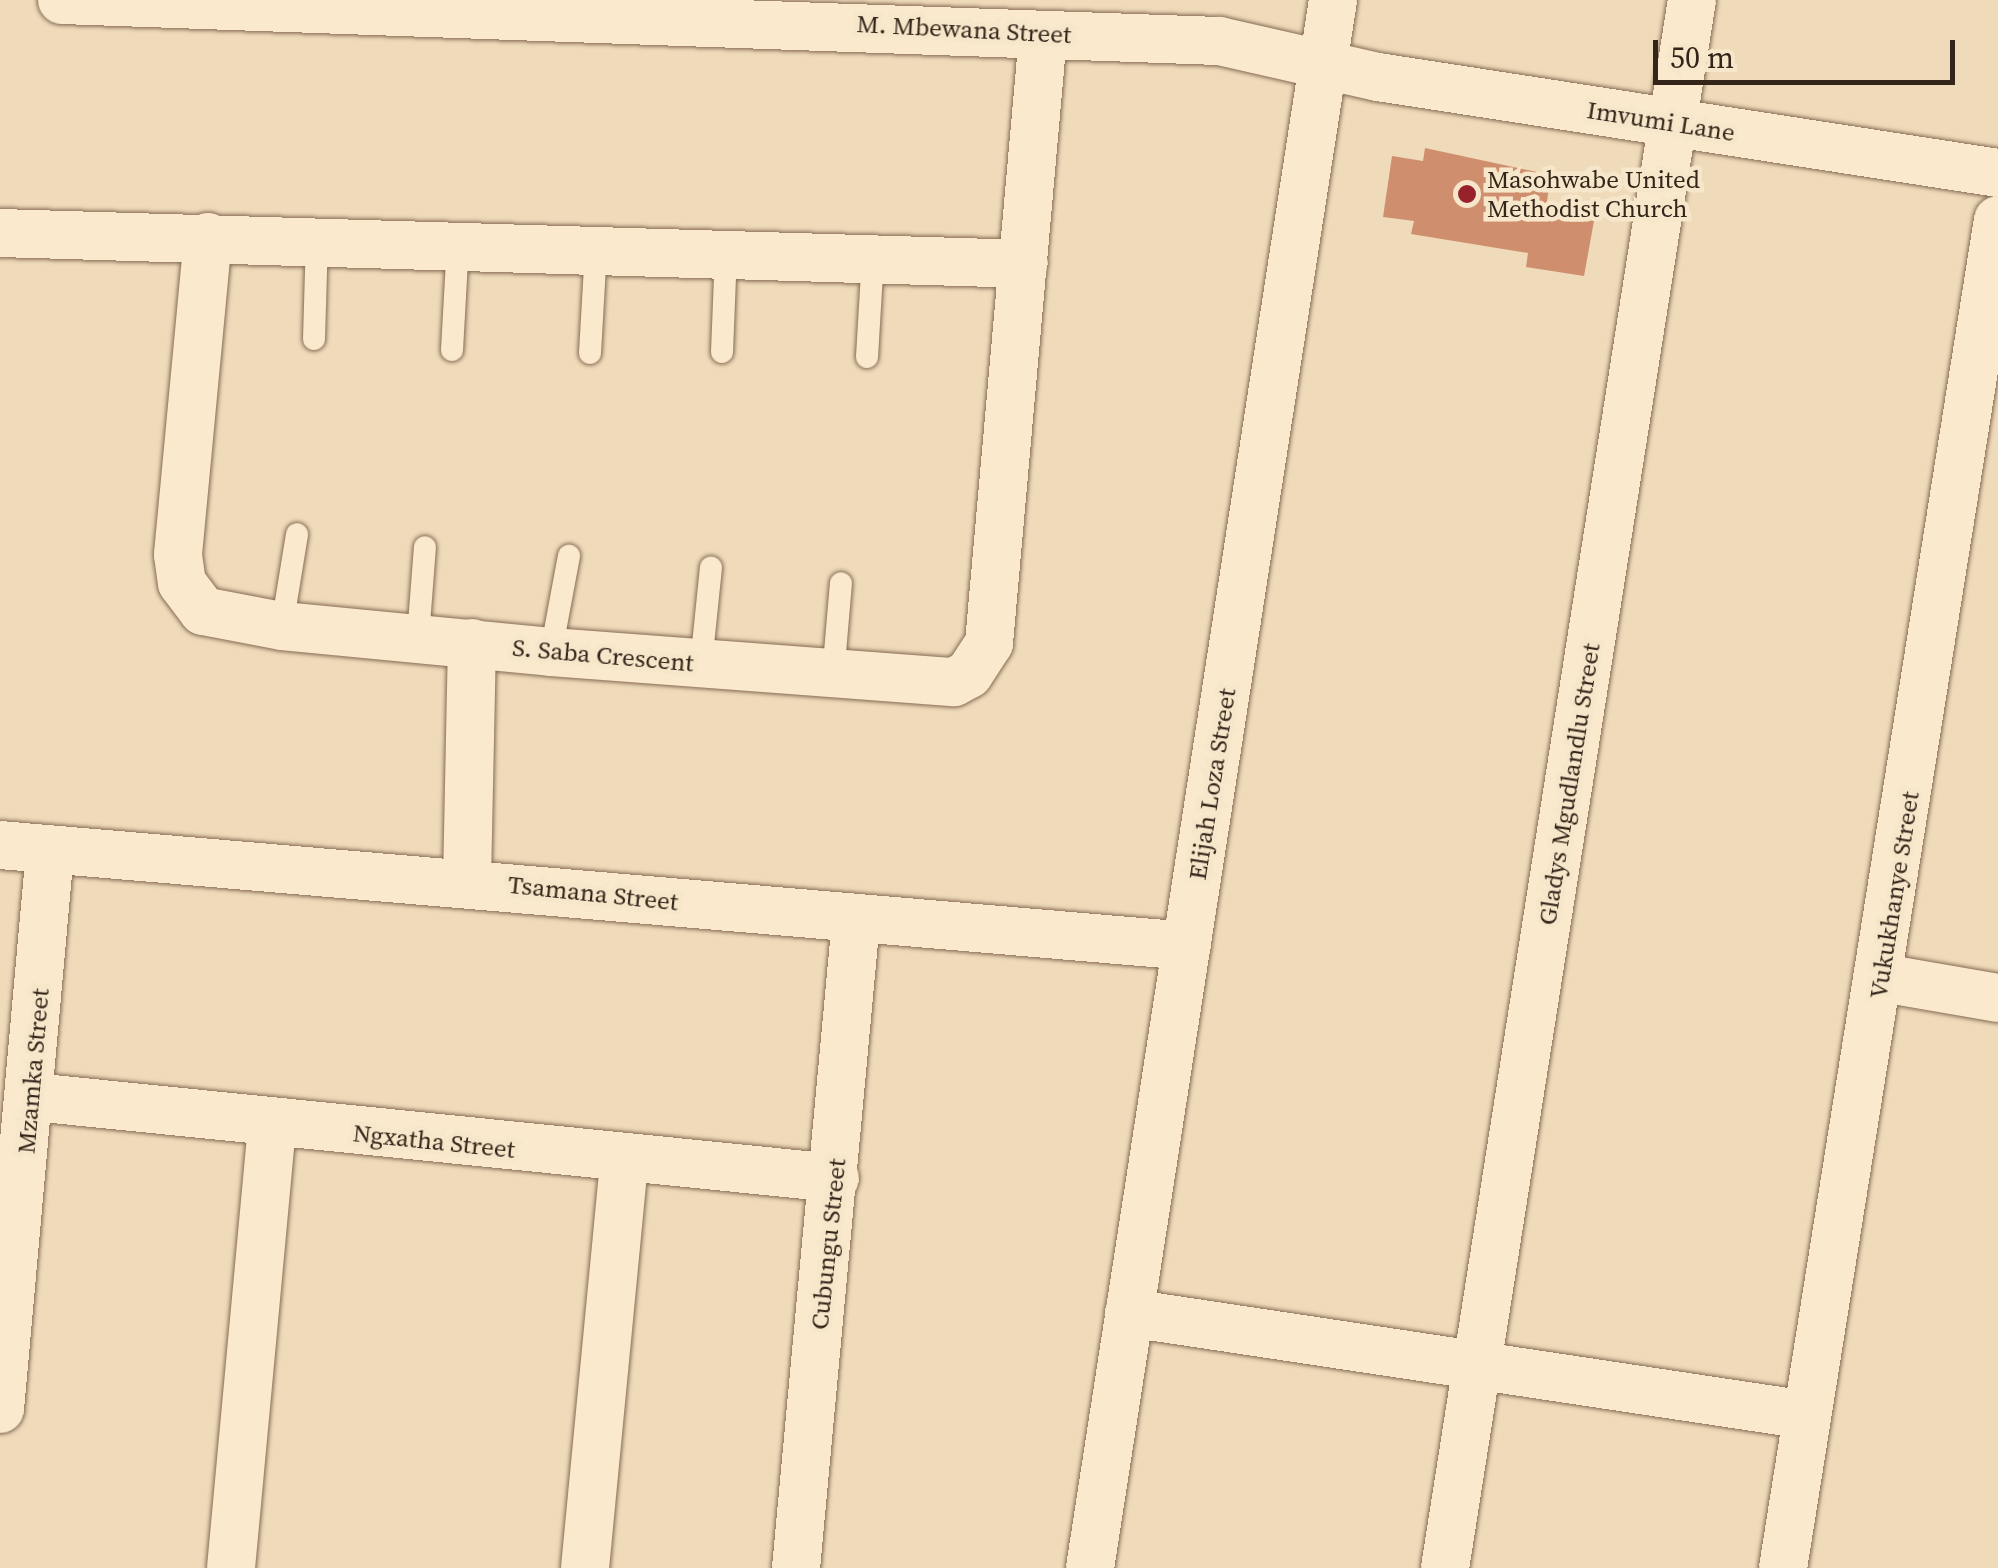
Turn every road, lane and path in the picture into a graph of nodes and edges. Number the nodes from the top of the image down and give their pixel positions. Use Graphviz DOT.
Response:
graph roads {
  1 [pos="62,0"];
  2 [pos="1333,0"];
  3 [pos="1692,0"];
  4 [pos="158,2"];
  5 [pos="1043,35"];
  6 [pos="1325,62"];
  7 [pos="1672,124"];
  8 [pos="1998,173"];
  9 [pos="1998,220"];
  10 [pos="0,233"];
  11 [pos="208,237"];
  12 [pos="317,239"];
  13 [pos="458,242"];
  14 [pos="596,249"];
  15 [pos="726,254"];
  16 [pos="873,257"];
  17 [pos="1024,264"];
  18 [pos="314,339"];
  19 [pos="452,350"];
  20 [pos="590,352"];
  21 [pos="722,352"];
  22 [pos="867,357"];
  23 [pos="297,534"];
  24 [pos="425,546"];
  25 [pos="569,556"];
  26 [pos="711,568"];
  27 [pos="841,583"];
  28 [pos="282,626"];
  29 [pos="418,637"];
  30 [pos="472,644"];
  31 [pos="552,652"];
  32 [pos="701,664"];
  33 [pos="834,676"];
  34 [pos="0,846"];
  35 [pos="50,851"];
  36 [pos="467,880"];
  37 [pos="856,920"];
  38 [pos="1186,946"];
  39 [pos="1882,978"];
  40 [pos="1998,998"];
  41 [pos="32,1096"];
  42 [pos="272,1124"];
  43 [pos="624,1160"];
  44 [pos="836,1178"];
  45 [pos="1130,1313"];
  46 [pos="1478,1363"];
  47 [pos="0,1409"];
  48 [pos="1807,1415"];
  49 [pos="231,1568"];
  50 [pos="585,1568"];
  51 [pos="796,1568"];
  52 [pos="1090,1568"];
  53 [pos="1446,1568"];
  54 [pos="1783,1568"];
  1 -- 4 [label="street, M. Mbewana Street"];
  2 -- 6 [label="street, Elijah Loza Street"];
  3 -- 7 [label="street, Gladys Mgudlandlu Street"];
  4 -- 5 [label="street, M. Mbewana Street"];
  5 -- 6 [label="street, M. Mbewana Street"];
  5 -- 17 [label="street, S. Saba Crescent"];
  6 -- 7 [label="street, Imvumi Lane"];
  6 -- 38 [label="street, Elijah Loza Street"];
  7 -- 8 [label="street, Imvumi Lane"];
  7 -- 46 [label="street, Gladys Mgudlandlu Street"];
  9 -- 39 [label="street, Vukukhanye Street"];
  10 -- 11 [label="street"];
  11 -- 12 [label="street"];
  11 -- 28 [label="street, S. Saba Crescent"];
  12 -- 13 [label="street"];
  12 -- 18 [label="lane"];
  13 -- 14 [label="street"];
  13 -- 19 [label="lane"];
  14 -- 15 [label="street"];
  14 -- 20 [label="lane"];
  15 -- 16 [label="street"];
  15 -- 21 [label="lane"];
  16 -- 17 [label="street"];
  16 -- 22 [label="lane"];
  17 -- 33 [label="street, S. Saba Crescent"];
  23 -- 28 [label="lane"];
  24 -- 29 [label="lane"];
  25 -- 31 [label="lane"];
  26 -- 32 [label="lane"];
  27 -- 33 [label="lane"];
  28 -- 29 [label="street, S. Saba Crescent"];
  29 -- 30 [label="street, S. Saba Crescent"];
  30 -- 31 [label="street, S. Saba Crescent"];
  30 -- 36 [label="street"];
  31 -- 32 [label="street, S. Saba Crescent"];
  32 -- 33 [label="street, S. Saba Crescent"];
  34 -- 35 [label="street, Tsamana Street"];
  35 -- 36 [label="street, Tsamana Street"];
  35 -- 41 [label="street, Mzamka Street"];
  36 -- 37 [label="street, Tsamana Street"];
  37 -- 38 [label="street, Tsamana Street"];
  37 -- 44 [label="street, Cubungu Street"];
  38 -- 45 [label="street, Elijah Loza Street"];
  39 -- 40 [label="street"];
  39 -- 48 [label="street, Vukukhanye Street"];
  41 -- 42 [label="street, Ngxatha Street"];
  41 -- 47 [label="street, Mzamka Street"];
  42 -- 43 [label="street, Ngxatha Street"];
  42 -- 49 [label="street"];
  43 -- 44 [label="street, Ngxatha Street"];
  43 -- 50 [label="street"];
  44 -- 51 [label="street, Cubungu Street"];
  45 -- 46 [label="street"];
  45 -- 52 [label="street, Elijah Loza Street"];
  46 -- 48 [label="street"];
  46 -- 53 [label="street, Gladys Mgudlandlu Street"];
  48 -- 54 [label="street, Vukukhanye Street"];
}
